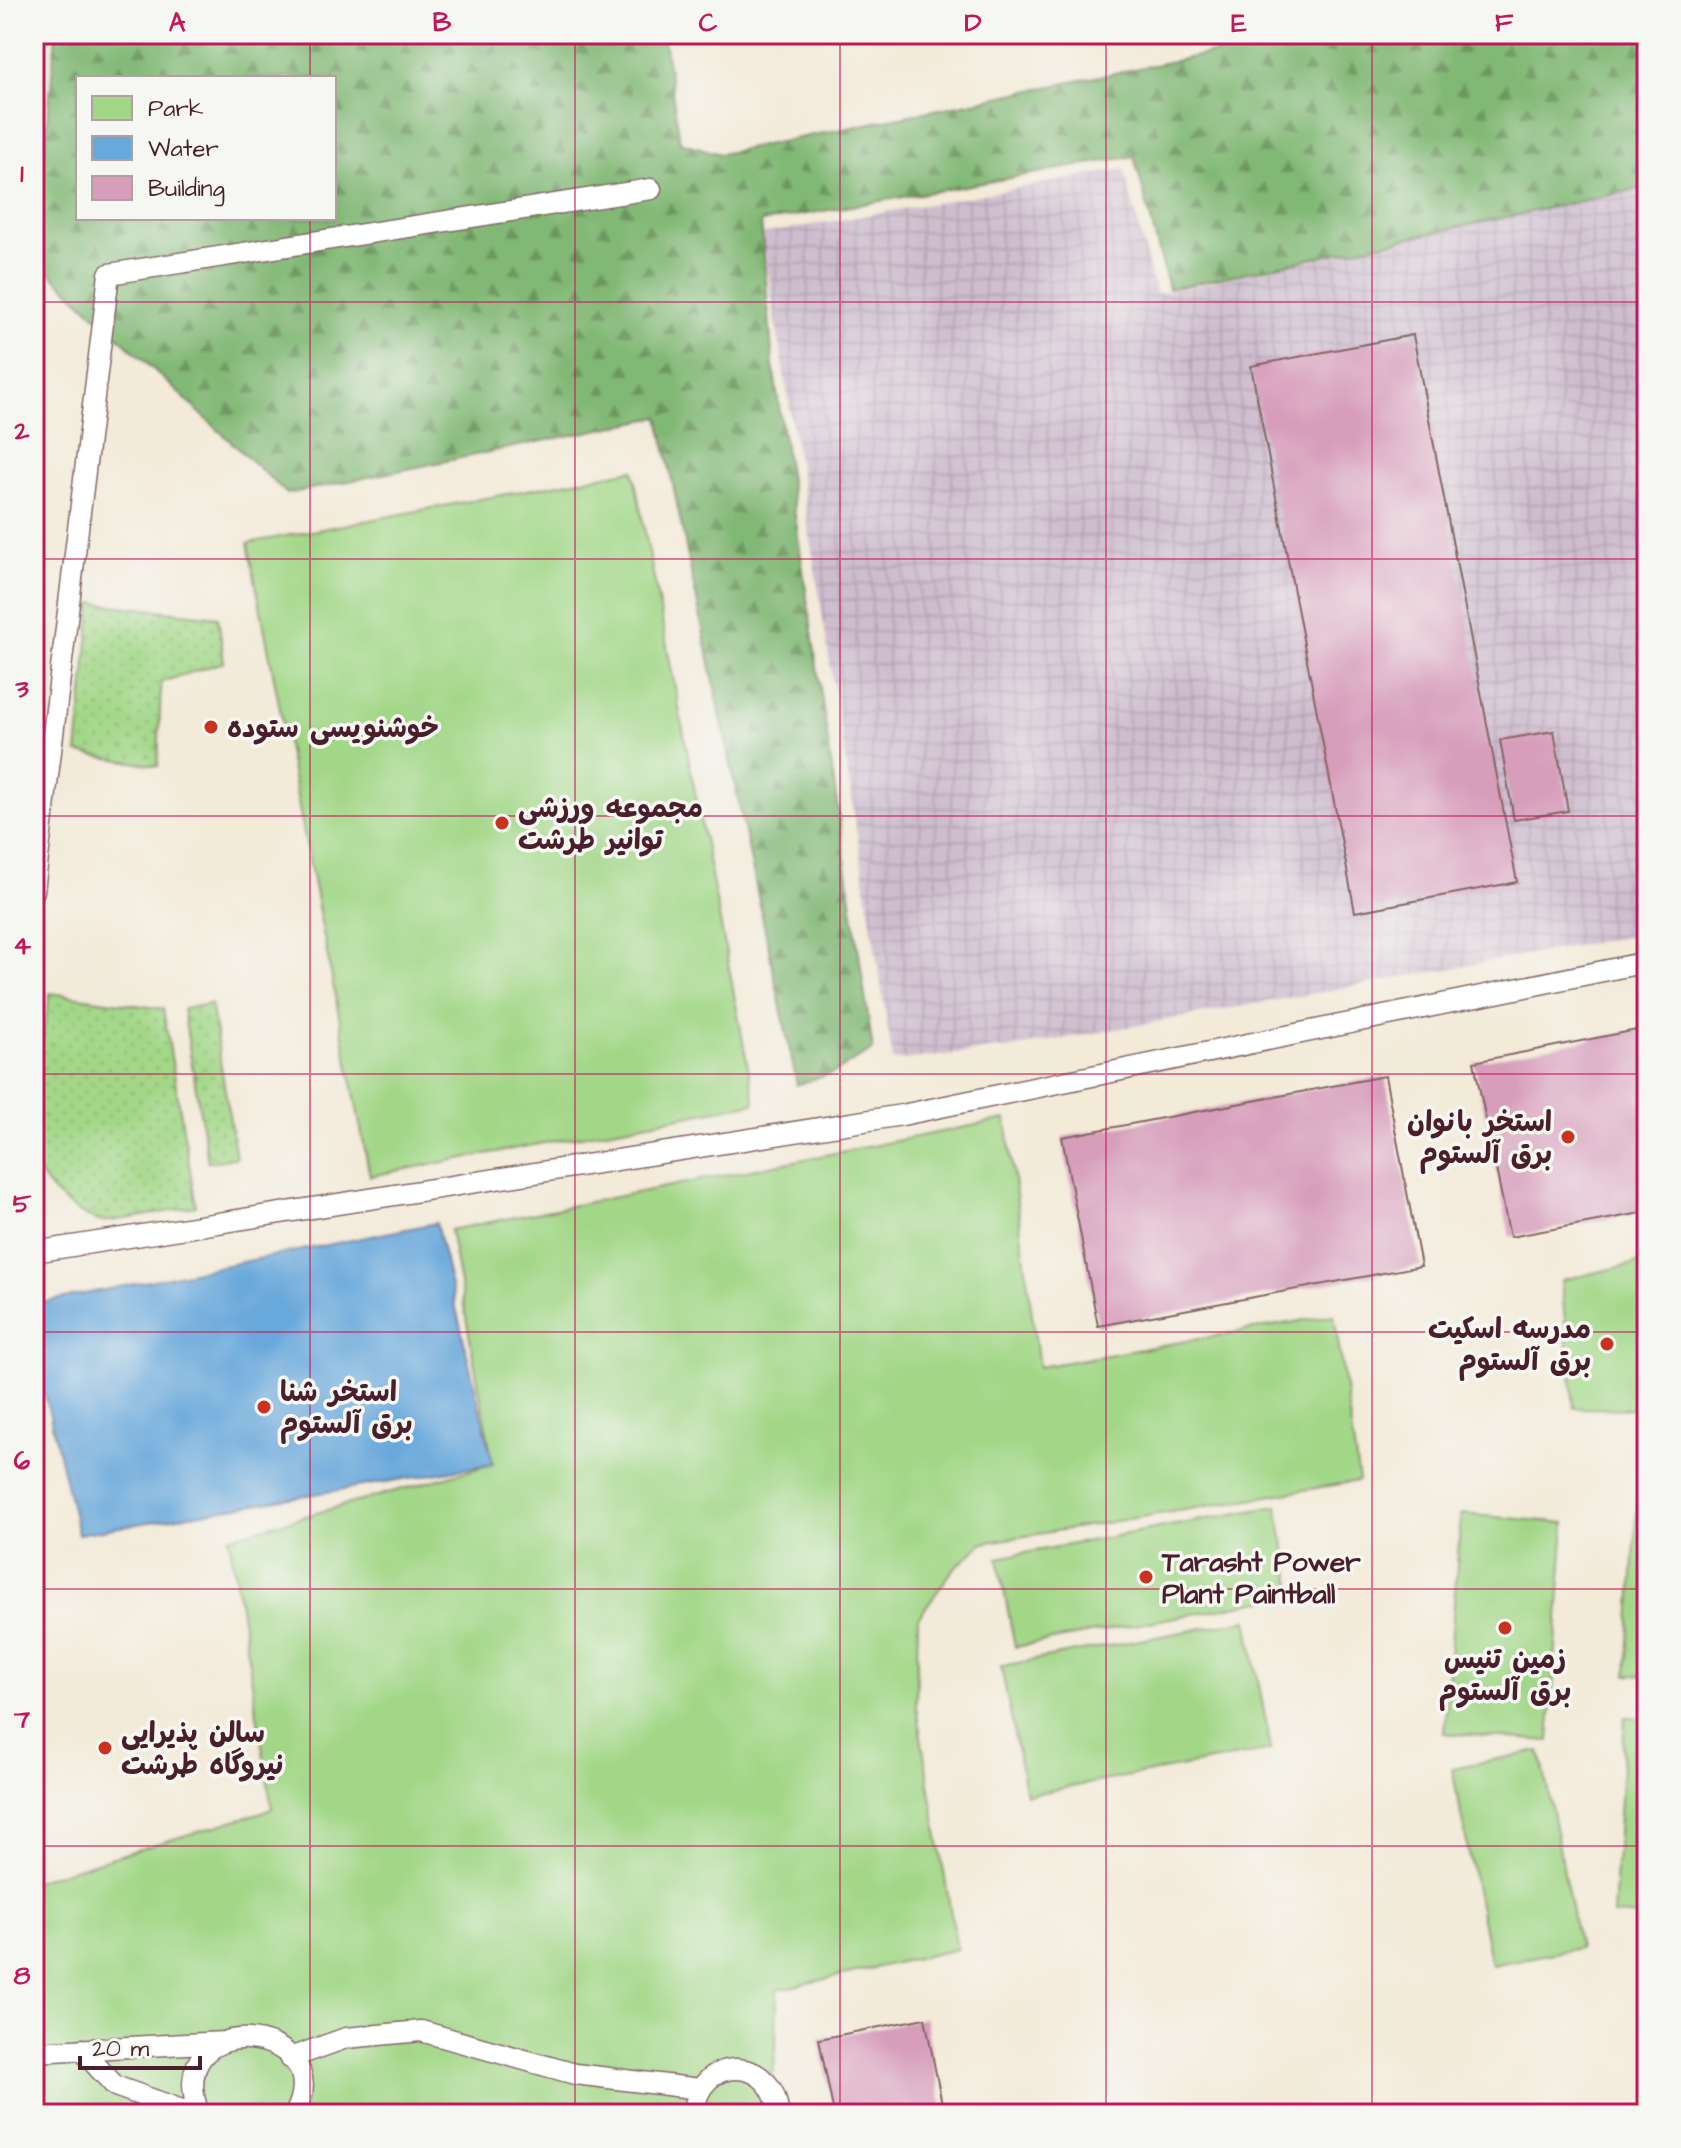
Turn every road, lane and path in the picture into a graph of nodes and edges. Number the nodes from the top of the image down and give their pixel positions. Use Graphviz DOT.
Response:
graph roads {
  1 [pos="651,189"];
  2 [pos="37,832"];
  3 [pos="34,891"];
  4 [pos="1647,962"];
  5 [pos="34,1252"];
  6 [pos="224,2042"];
  7 [pos="81,2049"];
  8 [pos="34,2052"];
  9 [pos="290,2058"];
  10 [pos="700,2089"];
  11 [pos="196,2114"];
  12 [pos="295,2114"];
  13 [pos="694,2114"];
  14 [pos="778,2114"];
  1 -- 2 [label="lane"];
  2 -- 3 [label="lane"];
  4 -- 5 [label="lane"];
  6 -- 7 [label="lane"];
  6 -- 9 [label="lane"];
  6 -- 11 [label="lane"];
  7 -- 8 [label="lane"];
  7 -- 11 [label="lane"];
  9 -- 10 [label="lane"];
  9 -- 12 [label="lane"];
  10 -- 13 [label="lane"];
  10 -- 14 [label="lane"];
}
